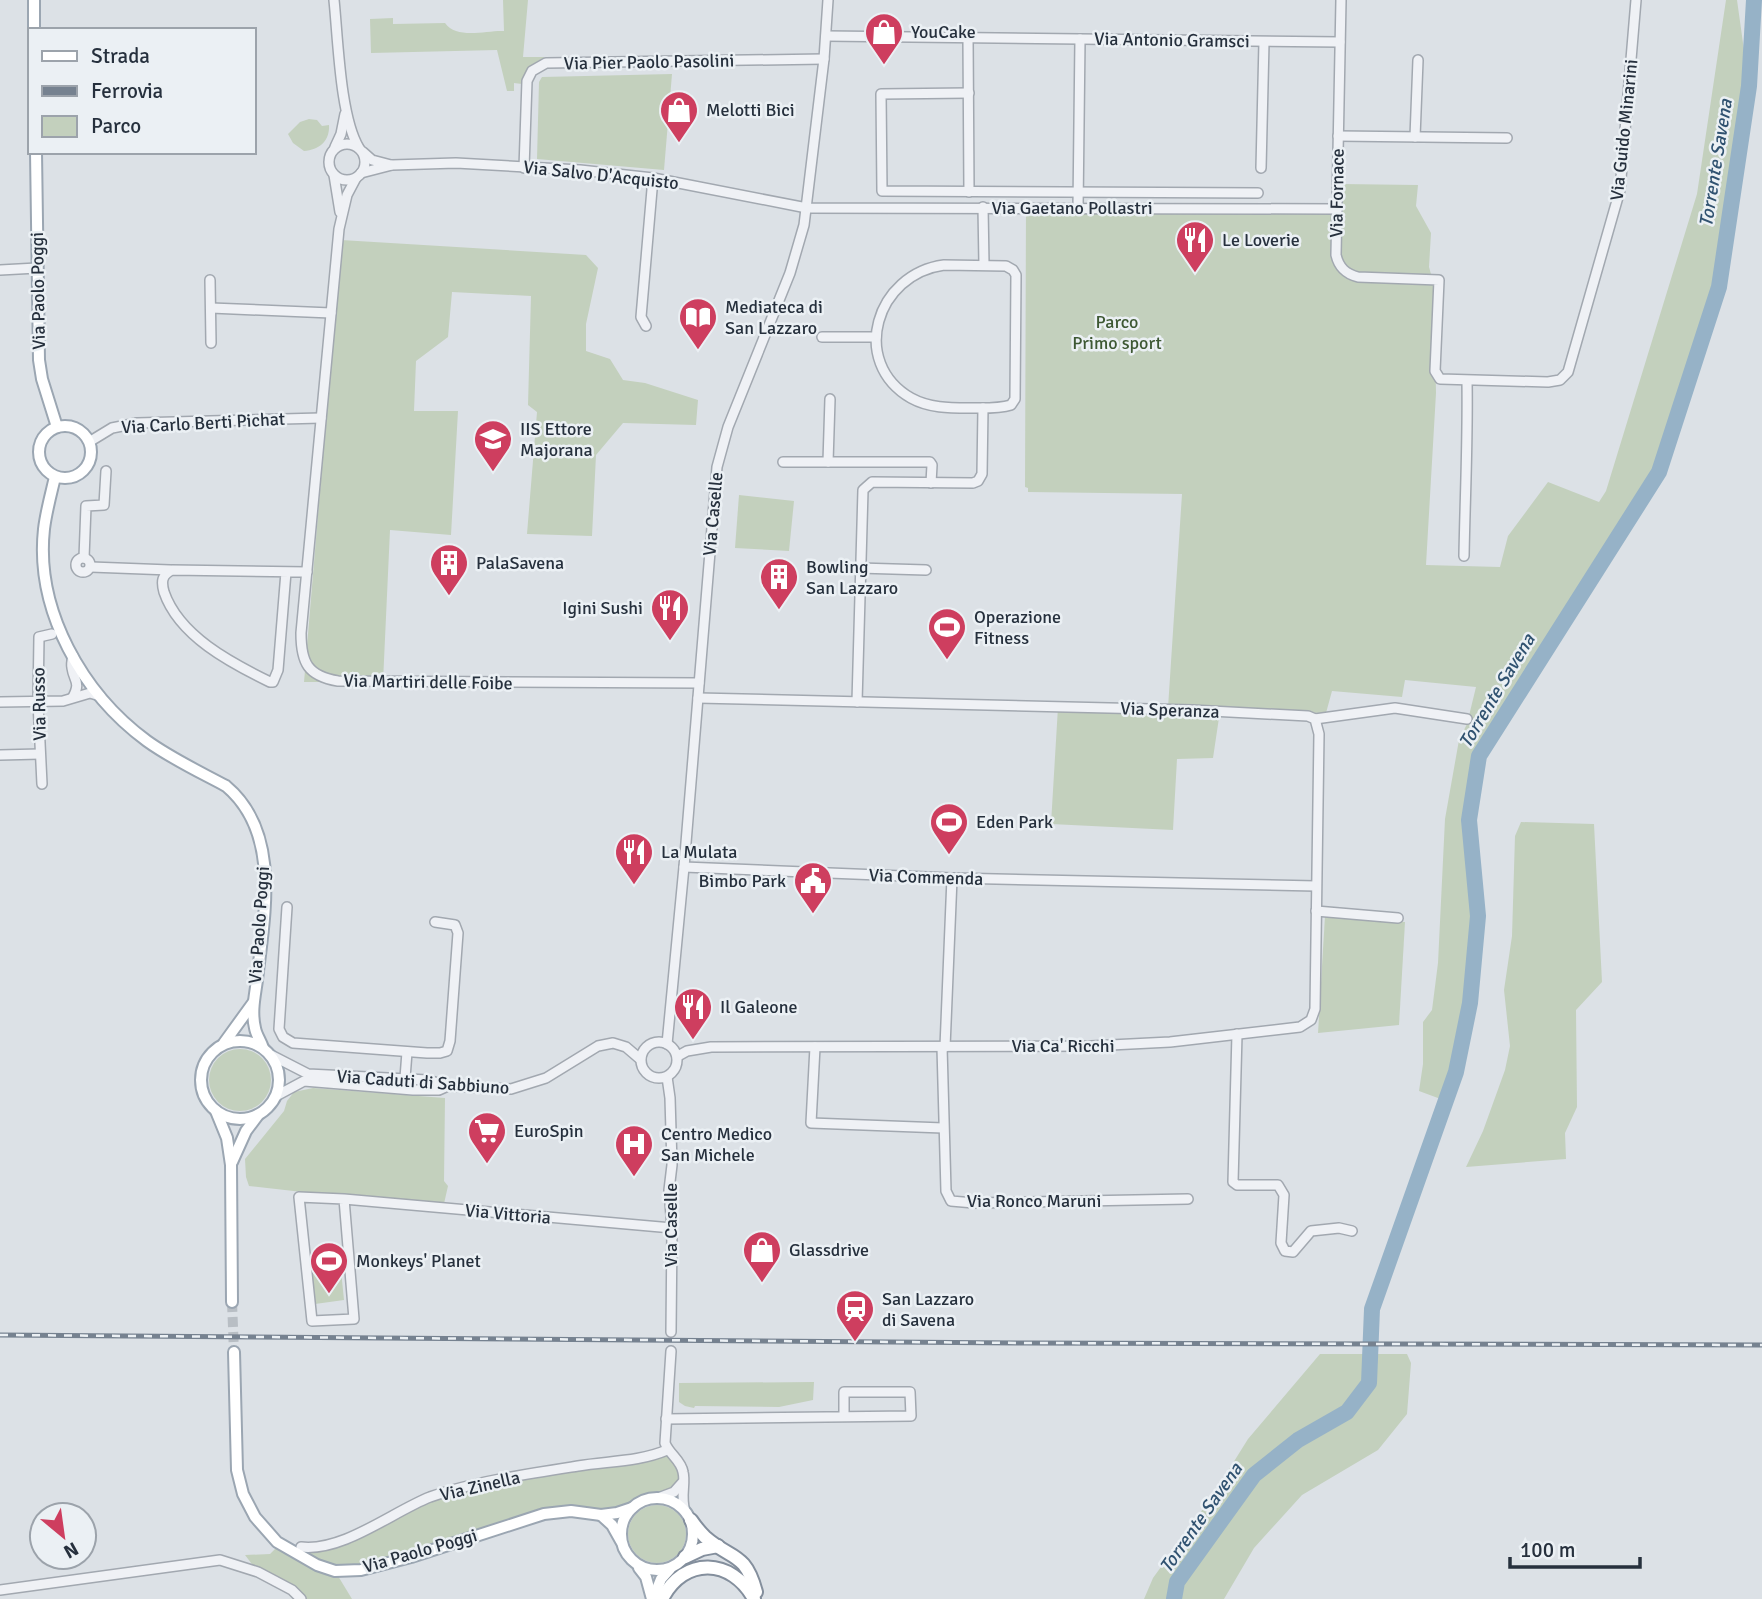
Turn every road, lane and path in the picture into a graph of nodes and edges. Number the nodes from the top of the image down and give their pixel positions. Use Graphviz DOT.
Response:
graph roads {
  1 [pos="34,0"];
  2 [pos="334,0"];
  3 [pos="828,0"];
  4 [pos="1341,0"];
  5 [pos="1636,0"];
  6 [pos="34,28"];
  7 [pos="826,36"];
  8 [pos="968,38"];
  9 [pos="1080,38"];
  10 [pos="1264,41"];
  11 [pos="1340,42"];
  12 [pos="824,60"];
  13 [pos="1418,60"];
  14 [pos="969,93"];
  15 [pos="346,109"];
  16 [pos="1338,136"];
  17 [pos="1415,137"];
  18 [pos="1507,138"];
  19 [pos="334,148"];
  20 [pos="361,150"];
  21 [pos="36,154"];
  22 [pos="392,165"];
  23 [pos="524,167"];
  24 [pos="1261,168"];
  25 [pos="334,175"];
  26 [pos="359,175"];
  27 [pos="653,178"];
  28 [pos="969,192"];
  29 [pos="1079,192"];
  30 [pos="1258,193"];
  31 [pos="983,207"];
  32 [pos="807,208"];
  33 [pos="1078,208"];
  34 [pos="1337,209"];
  35 [pos="341,218"];
  36 [pos="984,265"];
  37 [pos="37,268"];
  38 [pos="0,270"];
  39 [pos="210,280"];
  40 [pos="211,308"];
  41 [pos="331,313"];
  42 [pos="646,326"];
  43 [pos="822,337"];
  44 [pos="876,337"];
  45 [pos="211,343"];
  46 [pos="1564,378"];
  47 [pos="1468,381"];
  48 [pos="830,399"];
  49 [pos="982,408"];
  50 [pos="321,418"];
  51 [pos="57,427"];
  52 [pos="89,442"];
  53 [pos="783,461"];
  54 [pos="828,461"];
  55 [pos="106,471"];
  56 [pos="55,477"];
  57 [pos="931,483"];
  58 [pos="1464,556"];
  59 [pos="859,568"];
  60 [pos="172,570"];
  61 [pos="926,570"];
  62 [pos="286,572"];
  63 [pos="307,572"];
  64 [pos="52,634"];
  65 [pos="73,656"];
  66 [pos="699,683"];
  67 [pos="100,696"];
  68 [pos="73,697"];
  69 [pos="698,698"];
  70 [pos="0,702"];
  71 [pos="38,702"];
  72 [pos="857,702"];
  73 [pos="1315,719"];
  74 [pos="1467,719"];
  75 [pos="40,754"];
  76 [pos="0,755"];
  77 [pos="42,785"];
  78 [pos="684,867"];
  79 [pos="952,878"];
  80 [pos="1316,886"];
  81 [pos="287,907"];
  82 [pos="1316,911"];
  83 [pos="1398,918"];
  84 [pos="435,922"];
  85 [pos="253,1003"];
  86 [pos="1237,1034"];
  87 [pos="224,1043"];
  88 [pos="667,1044"];
  89 [pos="650,1045"];
  90 [pos="626,1047"];
  91 [pos="814,1047"];
  92 [pos="943,1047"];
  93 [pos="267,1051"];
  94 [pos="407,1052"];
  95 [pos="678,1056"];
  96 [pos="640,1059"];
  97 [pos="667,1077"];
  98 [pos="405,1078"];
  99 [pos="449,1086"];
  100 [pos="276,1096"];
  101 [pos="216,1111"];
  102 [pos="258,1115"];
  103 [pos="943,1128"];
  104 [pos="231,1165"];
  105 [pos="344,1199"];
  106 [pos="1188,1199"];
  107 [pos="672,1228"];
  108 [pos="1352,1231"];
  109 [pos="232,1302"];
  110 [pos="671,1332"];
  111 [pos="671,1351"];
  112 [pos="233,1352"];
  113 [pos="844,1417"];
  114 [pos="666,1419"];
  115 [pos="667,1450"];
  116 [pos="682,1483"];
  117 [pos="658,1498"];
  118 [pos="632,1508"];
  119 [pos="601,1515"];
  120 [pos="688,1516"];
  121 [pos="621,1541"];
  122 [pos="718,1546"];
  123 [pos="302,1547"];
  124 [pos="685,1557"];
  125 [pos="637,1565"];
  126 [pos="670,1568"];
  127 [pos="0,1590"];
  128 [pos="301,1599"];
  129 [pos="653,1599"];
  130 [pos="662,1599"];
  131 [pos="756,1599"];
  1 -- 6 [label="main road"];
  2 -- 15 [label="street, Via Martiri delle Foibe"];
  3 -- 7 [label="street, Via Caselle"];
  4 -- 11 [label="street, Via Fornace"];
  5 -- 46 [label="street, Via Guido Minarini"];
  7 -- 8 [label="street, Via Antonio Gramsci"];
  7 -- 12 [label="street, Via Caselle"];
  8 -- 9 [label="street, Via Antonio Gramsci"];
  8 -- 14 [label="street"];
  9 -- 10 [label="street, Via Antonio Gramsci"];
  9 -- 29 [label="street, Via Antonio Gramsci"];
  10 -- 11 [label="street, Via Antonio Gramsci"];
  10 -- 24 [label="street, Via Antonio Gramsci"];
  11 -- 16 [label="street, Via Fornace"];
  12 -- 23 [label="street, Via Pier Paolo Pasolini"];
  12 -- 32 [label="street, Via Caselle"];
  13 -- 17 [label="street"];
  14 -- 28 [label="street"];
  14 -- 28 [label="street"];
  15 -- 19 [label="street, Via Martiri delle Foibe"];
  15 -- 20 [label="street, Via Martiri delle Foibe"];
  16 -- 17 [label="street"];
  16 -- 34 [label="street, Via Fornace"];
  17 -- 18 [label="street"];
  19 -- 20 [label="street"];
  19 -- 25 [label="street, Via Martiri delle Foibe"];
  20 -- 22 [label="street"];
  20 -- 26 [label="street, Via Martiri delle Foibe"];
  21 -- 37 [label="main road, Via Paolo Poggi"];
  22 -- 23 [label="street, Via Salvo D'Acquisto"];
  22 -- 26 [label="street"];
  23 -- 27 [label="street, Via Salvo D'Acquisto"];
  25 -- 26 [label="street"];
  25 -- 35 [label="street, Via Martiri delle Foibe"];
  26 -- 35 [label="street, Via Martiri delle Foibe"];
  27 -- 32 [label="street, Via Salvo D'Acquisto"];
  27 -- 42 [label="street"];
  28 -- 29 [label="street"];
  29 -- 30 [label="street"];
  29 -- 33 [label="street, Via Antonio Gramsci"];
  31 -- 32 [label="street, Via Gaetano Pollastri"];
  31 -- 33 [label="street, Via Gaetano Pollastri"];
  31 -- 36 [label="street"];
  32 -- 66 [label="street, Via Caselle"];
  33 -- 34 [label="street, Via Gaetano Pollastri"];
  34 -- 47 [label="street, Via Fornace"];
  35 -- 41 [label="street, Via Martiri delle Foibe"];
  36 -- 44 [label="street"];
  36 -- 49 [label="street"];
  37 -- 38 [label="street"];
  37 -- 51 [label="main road, Via Paolo Poggi"];
  39 -- 40 [label="street"];
  40 -- 41 [label="street"];
  40 -- 45 [label="street"];
  41 -- 50 [label="street, Via Martiri delle Foibe"];
  43 -- 44 [label="street"];
  44 -- 49 [label="street"];
  46 -- 47 [label="street, Via Fornace"];
  47 -- 58 [label="street"];
  48 -- 54 [label="street"];
  49 -- 57 [label="street"];
  50 -- 52 [label="street, Via Carlo Berti Pichat"];
  50 -- 63 [label="street, Via Martiri delle Foibe"];
  51 -- 52 [label="main road"];
  51 -- 56 [label="main road"];
  52 -- 56 [label="main road"];
  53 -- 54 [label="street"];
  54 -- 57 [label="street"];
  55 -- 60 [label="street"];
  56 -- 65 [label="main road, Via Paolo Poggi"];
  57 -- 59 [label="street"];
  59 -- 61 [label="street"];
  59 -- 72 [label="street"];
  60 -- 62 [label="street"];
  60 -- 62 [label="street"];
  62 -- 63 [label="street"];
  63 -- 66 [label="street, Via Martiri delle Foibe"];
  64 -- 71 [label="street, Via Russo"];
  65 -- 67 [label="main road, Via Paolo Poggi"];
  65 -- 68 [label="street"];
  66 -- 69 [label="street, Via Caselle"];
  67 -- 68 [label="street"];
  67 -- 85 [label="main road, Via Paolo Poggi"];
  68 -- 71 [label="street"];
  69 -- 72 [label="street, Via Speranza"];
  69 -- 78 [label="street, Via Caselle"];
  70 -- 71 [label="street"];
  71 -- 75 [label="street, Via Russo"];
  72 -- 73 [label="street, Via Speranza"];
  73 -- 74 [label="street, Via Speranza"];
  73 -- 80 [label="street"];
  75 -- 76 [label="street"];
  75 -- 77 [label="street, Via Russo"];
  78 -- 79 [label="street, Via Commenda"];
  78 -- 88 [label="street, Via Caselle"];
  79 -- 80 [label="street, Via Commenda"];
  79 -- 92 [label="street, Via Ronco Maruni"];
  80 -- 82 [label="street"];
  81 -- 94 [label="street"];
  82 -- 83 [label="street"];
  82 -- 86 [label="street, Via Ca' Ricchi"];
  84 -- 94 [label="street"];
  85 -- 87 [label="main road"];
  85 -- 93 [label="main road"];
  86 -- 92 [label="street, Via Ca' Ricchi"];
  86 -- 108 [label="street"];
  87 -- 93 [label="main road"];
  87 -- 101 [label="main road"];
  88 -- 89 [label="street"];
  88 -- 95 [label="street"];
  89 -- 90 [label="street, Via Caduti di Sabbiuno"];
  89 -- 96 [label="street"];
  90 -- 96 [label="street"];
  90 -- 99 [label="street, Via Caduti di Sabbiuno"];
  91 -- 92 [label="street, Via Ca' Ricchi"];
  91 -- 95 [label="street, Via Ca' Ricchi"];
  91 -- 103 [label="street"];
  92 -- 103 [label="street, Via Ronco Maruni"];
  93 -- 98 [label="street, Via Caduti di Sabbiuno"];
  93 -- 100 [label="main road"];
  94 -- 98 [label="street"];
  95 -- 97 [label="street"];
  96 -- 97 [label="street"];
  97 -- 107 [label="street, Via Caselle"];
  98 -- 99 [label="street, Via Caduti di Sabbiuno"];
  99 -- 100 [label="street"];
  100 -- 102 [label="main road"];
  101 -- 102 [label="main road"];
  101 -- 104 [label="main road"];
  102 -- 104 [label="main road"];
  103 -- 106 [label="street, Via Ronco Maruni"];
  104 -- 109 [label="main road"];
  105 -- 105 [label="street, Via Vittoria"];
  105 -- 107 [label="street, Via Vittoria"];
  107 -- 110 [label="street, Via Caselle"];
  111 -- 114 [label="street"];
  112 -- 119 [label="main road, Via Paolo Poggi"];
  113 -- 113 [label="street"];
  113 -- 114 [label="street"];
  114 -- 115 [label="street"];
  115 -- 116 [label="street"];
  115 -- 123 [label="street, Via Zinella"];
  116 -- 117 [label="street"];
  116 -- 120 [label="street"];
  117 -- 118 [label="main road"];
  117 -- 120 [label="main road"];
  118 -- 119 [label="main road"];
  118 -- 121 [label="main road"];
  119 -- 121 [label="main road"];
  120 -- 122 [label="highway"];
  120 -- 124 [label="main road"];
  121 -- 125 [label="main road"];
  122 -- 124 [label="highway"];
  122 -- 131 [label="highway"];
  124 -- 126 [label="main road"];
  125 -- 126 [label="main road"];
  125 -- 129 [label="main road"];
  126 -- 129 [label="main road"];
  127 -- 128 [label="street"];
  130 -- 131 [label="highway"];
}
